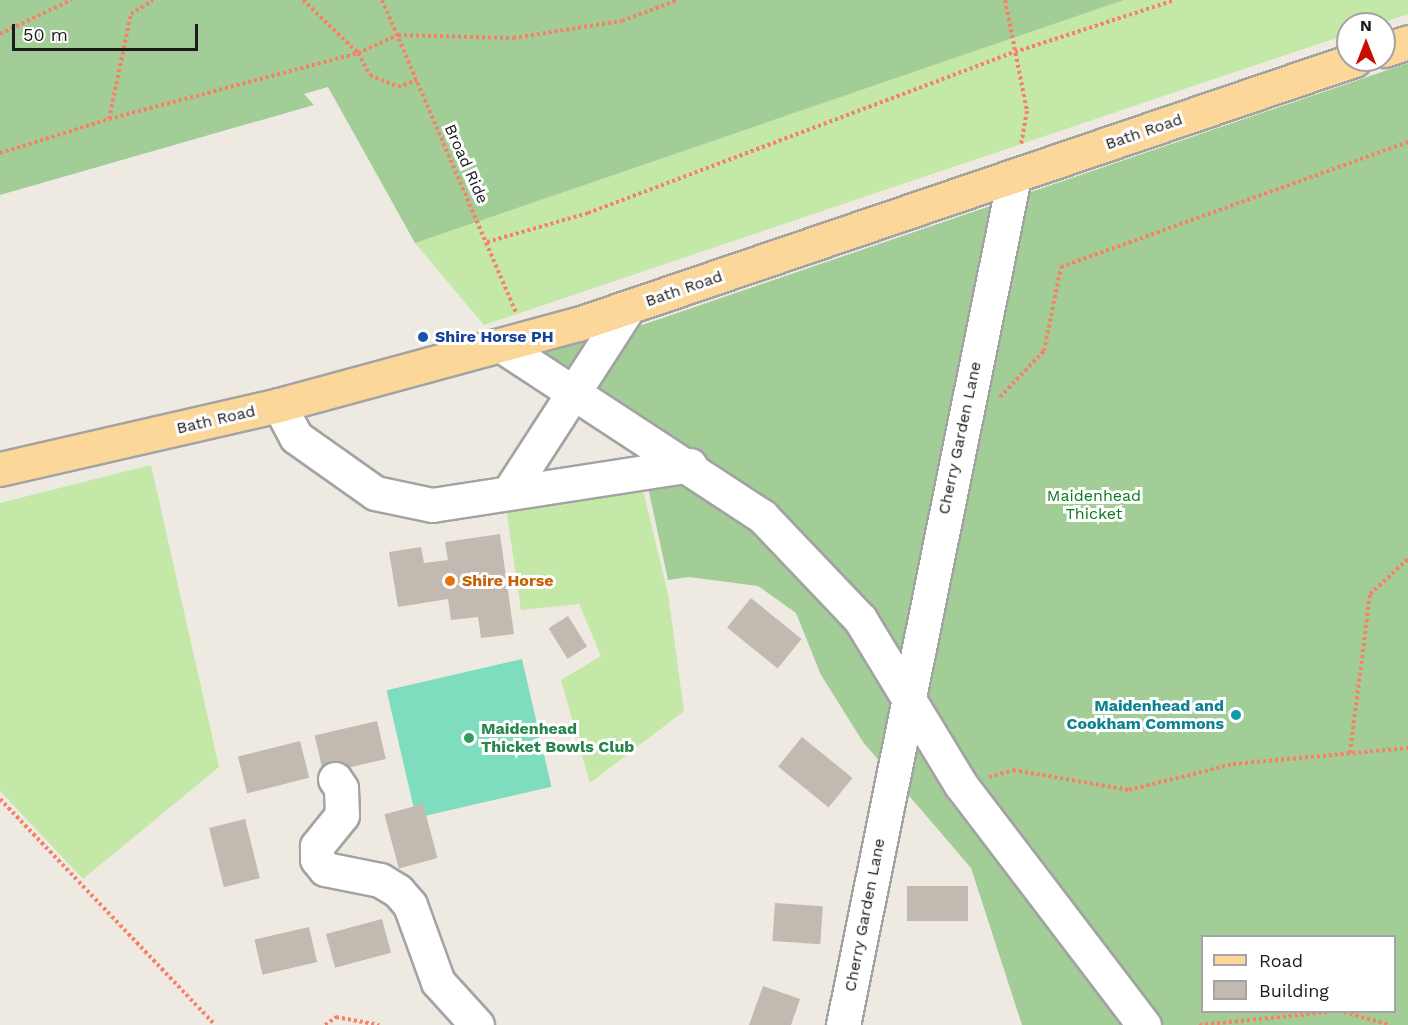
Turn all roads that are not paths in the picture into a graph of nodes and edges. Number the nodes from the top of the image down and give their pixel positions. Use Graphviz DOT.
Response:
graph roads {
  1 [pos="1336,66"];
  2 [pos="1014,177"];
  3 [pos="628,308"];
  4 [pos="515,342"];
  5 [pos="575,393"];
  6 [pos="279,405"];
  7 [pos="690,465"];
  8 [pos="0,470"];
  9 [pos="509,492"];
  10 [pos="907,700"];
  11 [pos="335,779"];
  12 [pos="477,1025"];
  13 [pos="843,1025"];
  14 [pos="1144,1025"];
  1 -- 2 [label="main road, Bath Road"];
  2 -- 3 [label="main road, Bath Road"];
  2 -- 10 [label="street, Cherry Garden Lane"];
  3 -- 4 [label="main road, Bath Road"];
  3 -- 5 [label="street"];
  4 -- 5 [label="street"];
  4 -- 6 [label="main road, Bath Road"];
  5 -- 7 [label="street"];
  5 -- 9 [label="street"];
  6 -- 8 [label="main road, Bath Road"];
  6 -- 9 [label="street"];
  7 -- 9 [label="street"];
  7 -- 10 [label="street"];
  10 -- 13 [label="street, Cherry Garden Lane"];
  10 -- 14 [label="street"];
  11 -- 12 [label="street"];
}
